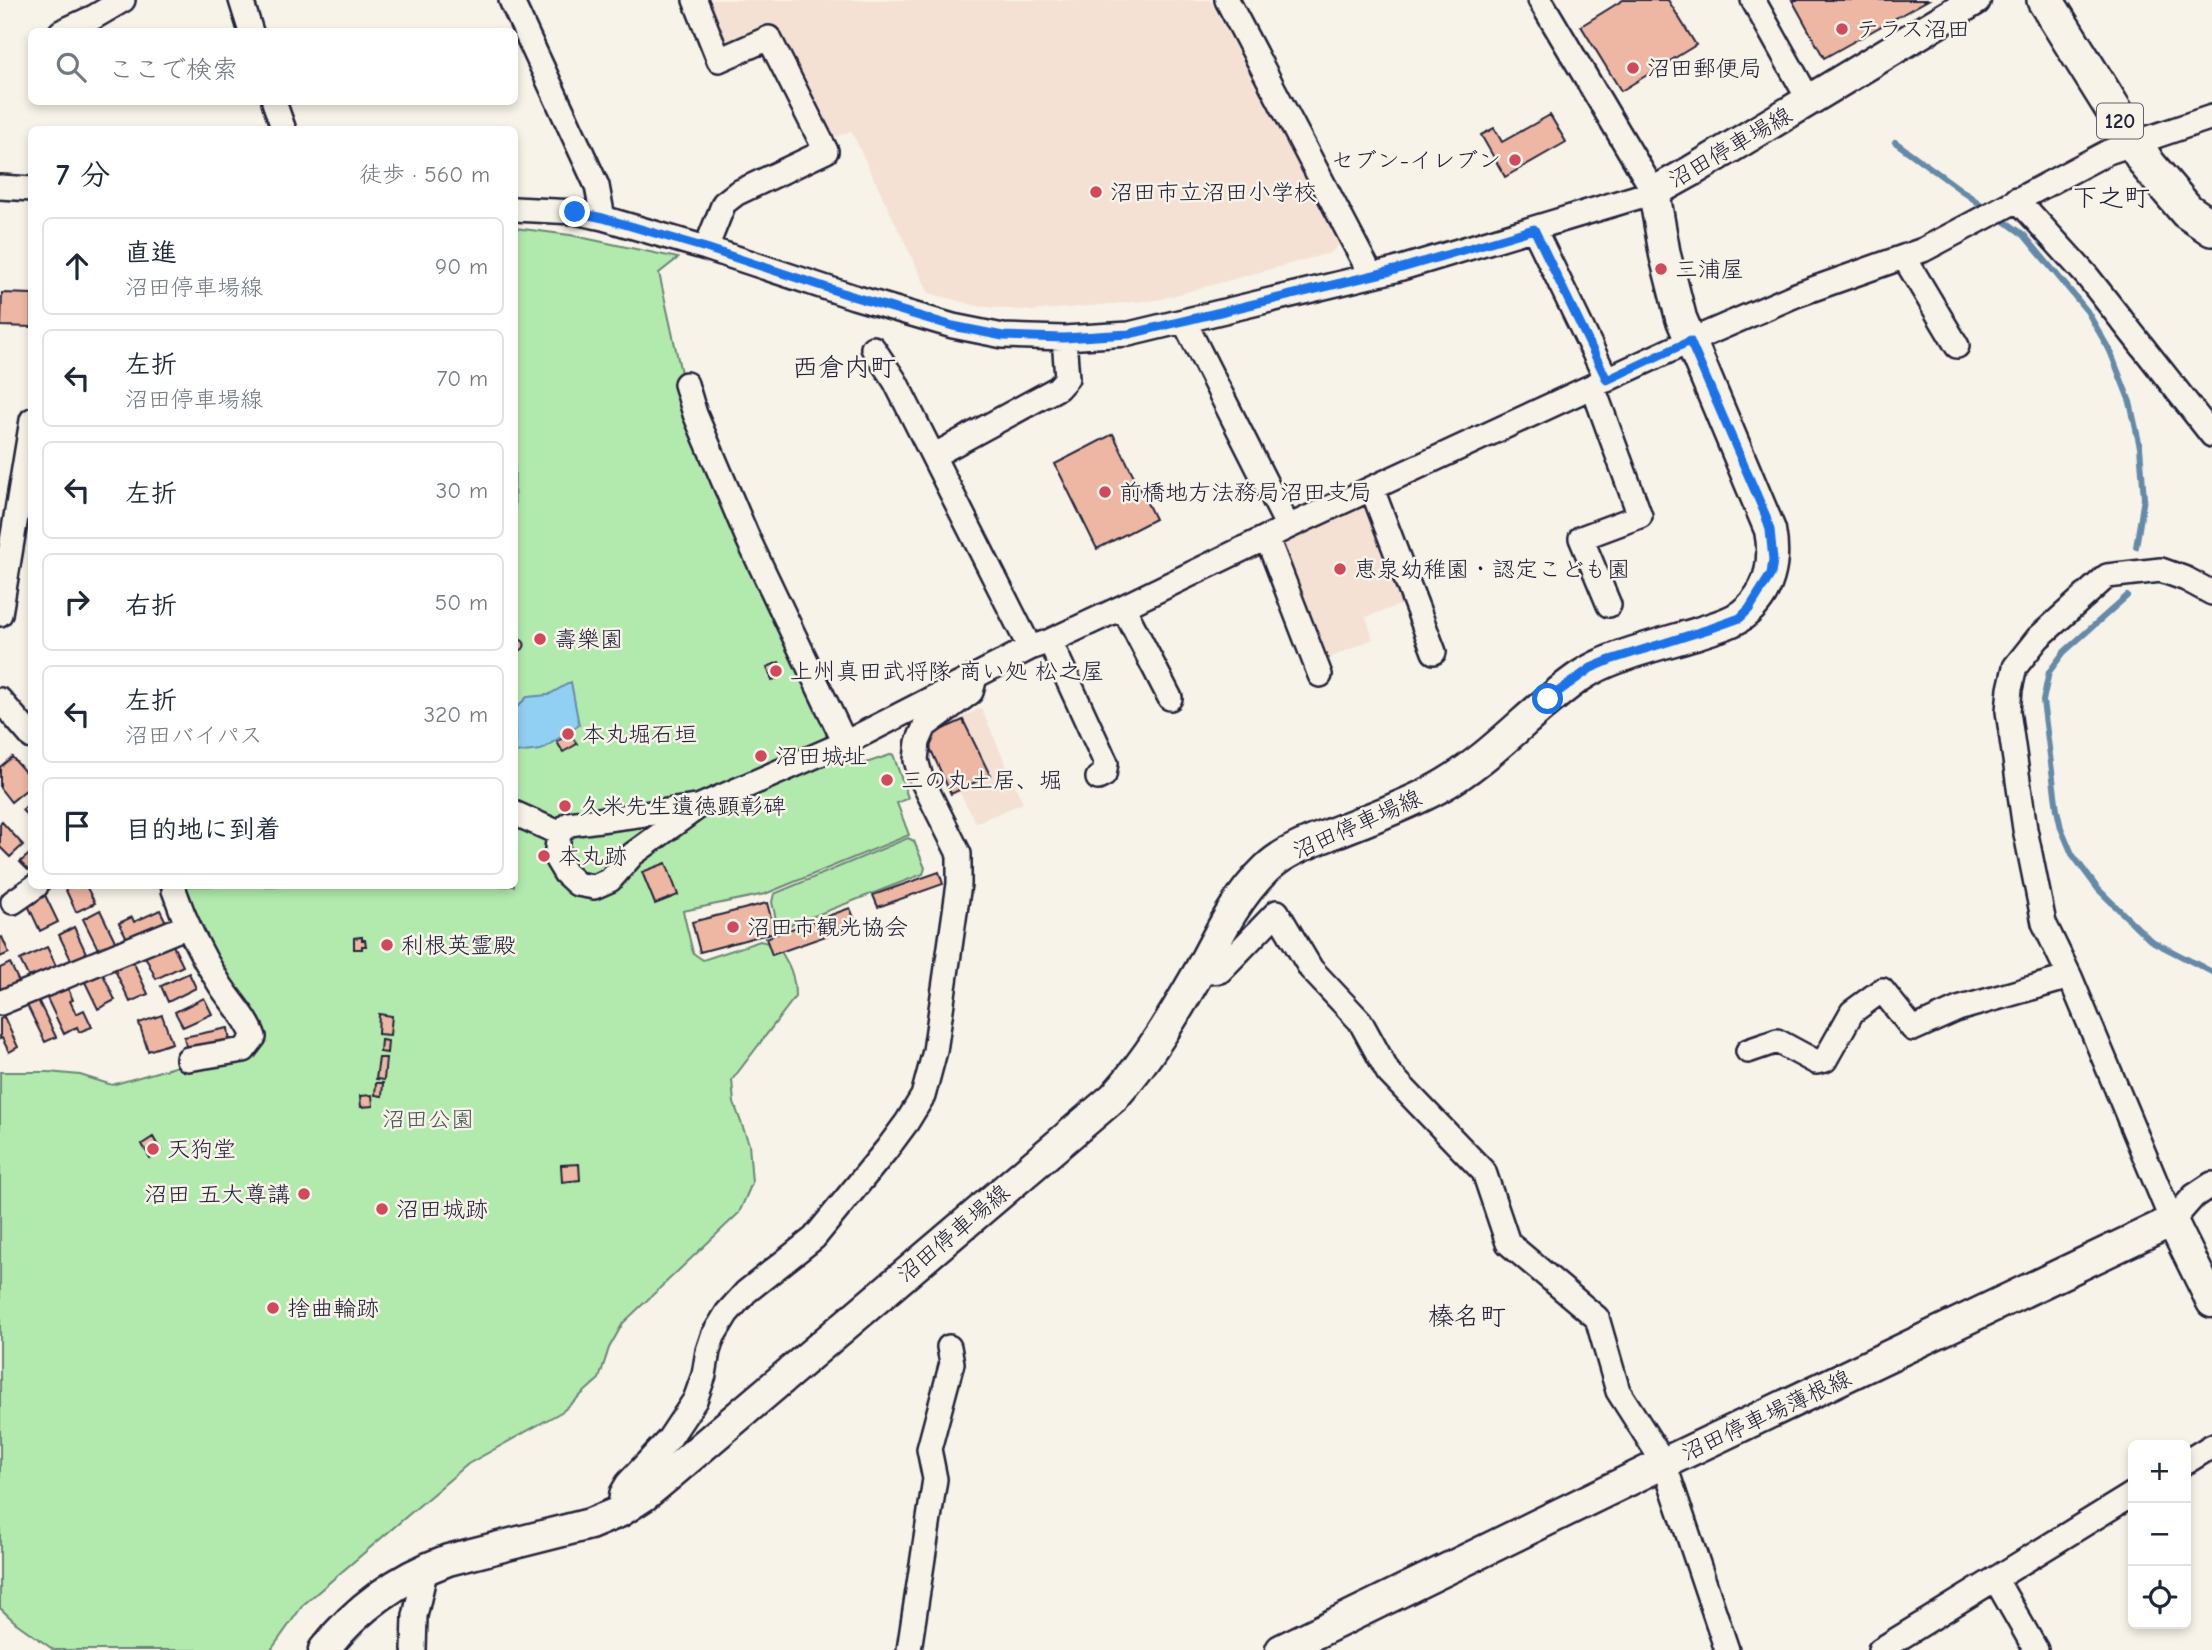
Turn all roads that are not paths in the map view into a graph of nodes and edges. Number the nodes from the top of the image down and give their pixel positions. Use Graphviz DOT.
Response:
graph roads {
  1 [pos="123,0"];
  2 [pos="241,0"];
  3 [pos="511,0"];
  4 [pos="695,0"];
  5 [pos="1227,0"];
  6 [pos="1540,0"];
  7 [pos="1753,0"];
  8 [pos="1975,0"];
  9 [pos="2045,0"];
  10 [pos="90,8"];
  11 [pos="66,28"];
  12 [pos="250,28"];
  13 [pos="1809,100"];
  14 [pos="276,105"];
  15 [pos="2212,117"];
  16 [pos="283,126"];
  17 [pos="2133,143"];
  18 [pos="0,187"];
  19 [pos="28,189"];
  20 [pos="1654,191"];
  21 [pos="2017,199"];
  22 [pos="518,209"];
  23 [pos="603,218"];
  24 [pos="2212,228"];
  25 [pos="1534,229"];
  26 [pos="706,248"];
  27 [pos="1904,257"];
  28 [pos="1371,275"];
  29 [pos="1184,321"];
  30 [pos="1064,338"];
  31 [pos="1690,341"];
  32 [pos="1957,346"];
  33 [pos="873,348"];
  34 [pos="1600,383"];
  35 [pos="685,384"];
  36 [pos="2212,435"];
  37 [pos="28,444"];
  38 [pos="933,456"];
  39 [pos="1372,489"];
  40 [pos="1288,527"];
  41 [pos="1267,538"];
  42 [pos="2212,593"];
  43 [pos="1609,605"];
  44 [pos="1123,607"];
  45 [pos="0,614"];
  46 [pos="1040,644"];
  47 [pos="1434,652"];
  48 [pos="976,675"];
  49 [pos="1320,675"];
  50 [pos="1170,698"];
  51 [pos="0,700"];
  52 [pos="28,732"];
  53 [pos="845,743"];
  54 [pos="1098,778"];
  55 [pos="698,807"];
  56 [pos="518,815"];
  57 [pos="559,833"];
  58 [pos="32,889"];
  59 [pos="175,889"];
  60 [pos="13,902"];
  61 [pos="187,926"];
  62 [pos="1198,973"];
  63 [pos="2070,976"];
  64 [pos="0,1003"];
  65 [pos="1748,1051"];
  66 [pos="188,1059"];
  67 [pos="2212,1184"];
  68 [pos="2172,1221"];
  69 [pos="2212,1302"];
  70 [pos="949,1347"];
  71 [pos="2212,1446"];
  72 [pos="2191,1459"];
  73 [pos="1664,1463"];
  74 [pos="2128,1497"];
  75 [pos="619,1512"];
  76 [pos="426,1568"];
  77 [pos="1996,1580"];
  78 [pos="324,1650"];
  79 [pos="414,1650"];
  80 [pos="909,1650"];
  81 [pos="1281,1650"];
  82 [pos="1727,1650"];
  83 [pos="1880,1650"];
  84 [pos="2036,1650"];
  1 -- 10 [label="street"];
  2 -- 12 [label="street"];
  3 -- 23 [label="street"];
  4 -- 26 [label="street"];
  5 -- 28 [label="street"];
  6 -- 20 [label="street"];
  7 -- 13 [label="street"];
  8 -- 13 [label="main road, 沼田停車場線"];
  9 -- 17 [label="highway, 120"];
  10 -- 11 [label="street"];
  13 -- 20 [label="main road, 沼田停車場線"];
  14 -- 16 [label="street"];
  15 -- 17 [label="street"];
  17 -- 21 [label="street"];
  17 -- 24 [label="highway, 120"];
  18 -- 19 [label="street"];
  20 -- 25 [label="street"];
  20 -- 31 [label="main road, 沼田停車場線"];
  21 -- 27 [label="street"];
  21 -- 36 [label="street"];
  22 -- 23 [label="street"];
  23 -- 26 [label="street"];
  25 -- 28 [label="street"];
  25 -- 34 [label="street"];
  26 -- 30 [label="street"];
  27 -- 31 [label="street"];
  27 -- 32 [label="street"];
  28 -- 29 [label="street"];
  29 -- 30 [label="street"];
  29 -- 40 [label="street"];
  30 -- 38 [label="street"];
  31 -- 34 [label="street"];
  31 -- 62 [label="main road, 沼田停車場線"];
  33 -- 38 [label="street"];
  34 -- 39 [label="street"];
  34 -- 43 [label="street"];
  35 -- 53 [label="street"];
  37 -- 45 [label="street"];
  38 -- 46 [label="street"];
  39 -- 40 [label="street"];
  39 -- 47 [label="street"];
  40 -- 41 [label="street"];
  41 -- 44 [label="street"];
  41 -- 49 [label="street"];
  42 -- 63 [label="street"];
  44 -- 46 [label="street"];
  44 -- 50 [label="street"];
  46 -- 48 [label="street"];
  46 -- 54 [label="street"];
  48 -- 53 [label="street"];
  48 -- 75 [label="street"];
  51 -- 52 [label="street"];
  53 -- 55 [label="street"];
  55 -- 57 [label="street"];
  55 -- 57 [label="street"];
  56 -- 57 [label="street"];
  58 -- 60 [label="street"];
  59 -- 61 [label="street"];
  61 -- 64 [label="street"];
  61 -- 66 [label="street"];
  62 -- 73 [label="street"];
  62 -- 75 [label="main road, 沼田停車場線"];
  63 -- 65 [label="street"];
  63 -- 68 [label="street"];
  67 -- 68 [label="street"];
  68 -- 69 [label="main road"];
  68 -- 73 [label="main road, 沼田停車場薄根線"];
  70 -- 80 [label="street"];
  71 -- 72 [label="street"];
  73 -- 81 [label="main road, 沼田停車場薄根線"];
  73 -- 82 [label="street"];
  74 -- 77 [label="street"];
  75 -- 76 [label="main road, 沼田停車場線"];
  76 -- 78 [label="main road, 沼田停車場線"];
  76 -- 79 [label="street"];
  77 -- 83 [label="street"];
  77 -- 84 [label="street"];
}
